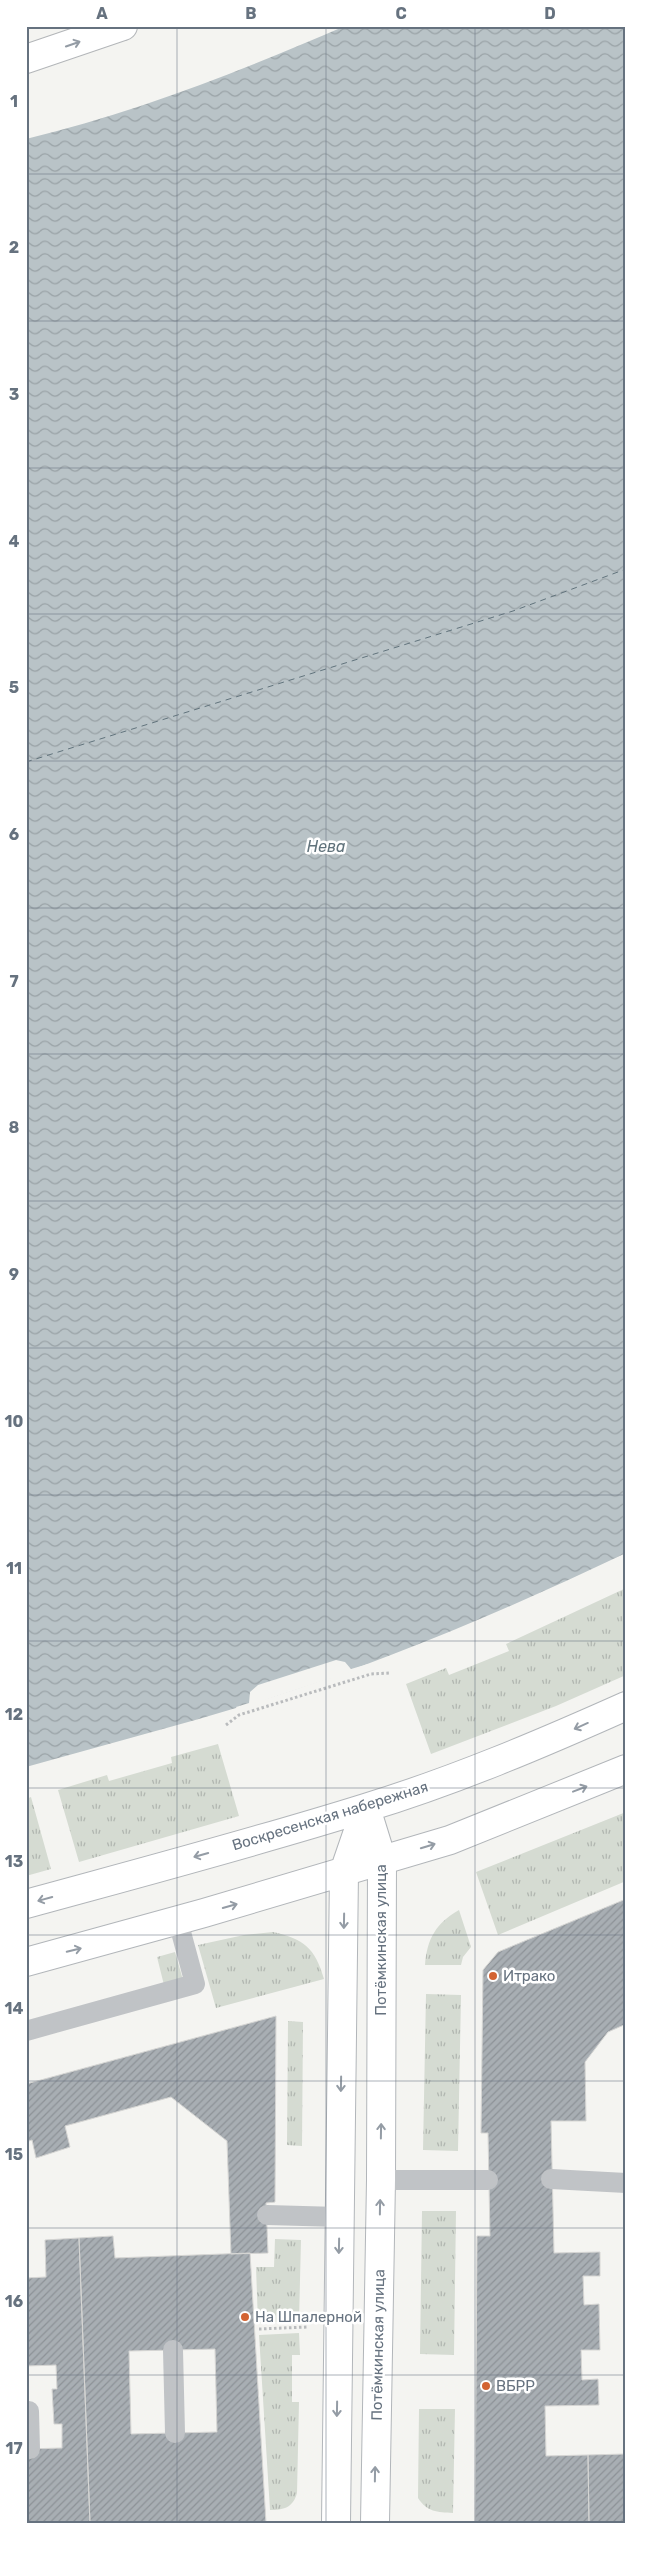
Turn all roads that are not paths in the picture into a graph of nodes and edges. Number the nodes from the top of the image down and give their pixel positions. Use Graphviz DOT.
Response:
graph roads {
  1 [pos="123,26"];
  2 [pos="26,59"];
  3 [pos="626,1706"];
  4 [pos="626,1769"];
  5 [pos="366,1808"];
  6 [pos="382,1860"];
  7 [pos="344,1872"];
  8 [pos="26,1904"];
  9 [pos="178,1921"];
  10 [pos="26,1962"];
  11 [pos="26,2031"];
  12 [pos="551,2179"];
  13 [pos="381,2180"];
  14 [pos="488,2180"];
  15 [pos="626,2182"];
  16 [pos="266,2215"];
  17 [pos="339,2217"];
  18 [pos="173,2350"];
  19 [pos="29,2411"];
  20 [pos="175,2433"];
  21 [pos="30,2449"];
  22 [pos="336,2523"];
  23 [pos="375,2523"];
  2 -- 1 [label="street, one-way"];
  3 -- 5 [label="street, Воскресенская набережная, one-way"];
  6 -- 4 [label="street, one-way"];
  5 -- 6 [label="street, Потёмкинская улица"];
  5 -- 7 [label="street"];
  5 -- 8 [label="street, Воскресенская набережная, one-way"];
  6 -- 7 [label="street"];
  13 -- 6 [label="street, Потёмкинская улица, one-way"];
  9 -- 7 [label="street, one-way"];
  7 -- 17 [label="street, one-way"];
  10 -- 9 [label="street, one-way"];
  9 -- 11 [label="lane"];
  12 -- 15 [label="lane"];
  13 -- 14 [label="lane"];
  23 -- 13 [label="street, Потёмкинская улица, one-way"];
  16 -- 17 [label="lane"];
  17 -- 22 [label="street, one-way"];
  18 -- 20 [label="lane"];
  19 -- 21 [label="lane"];
}
